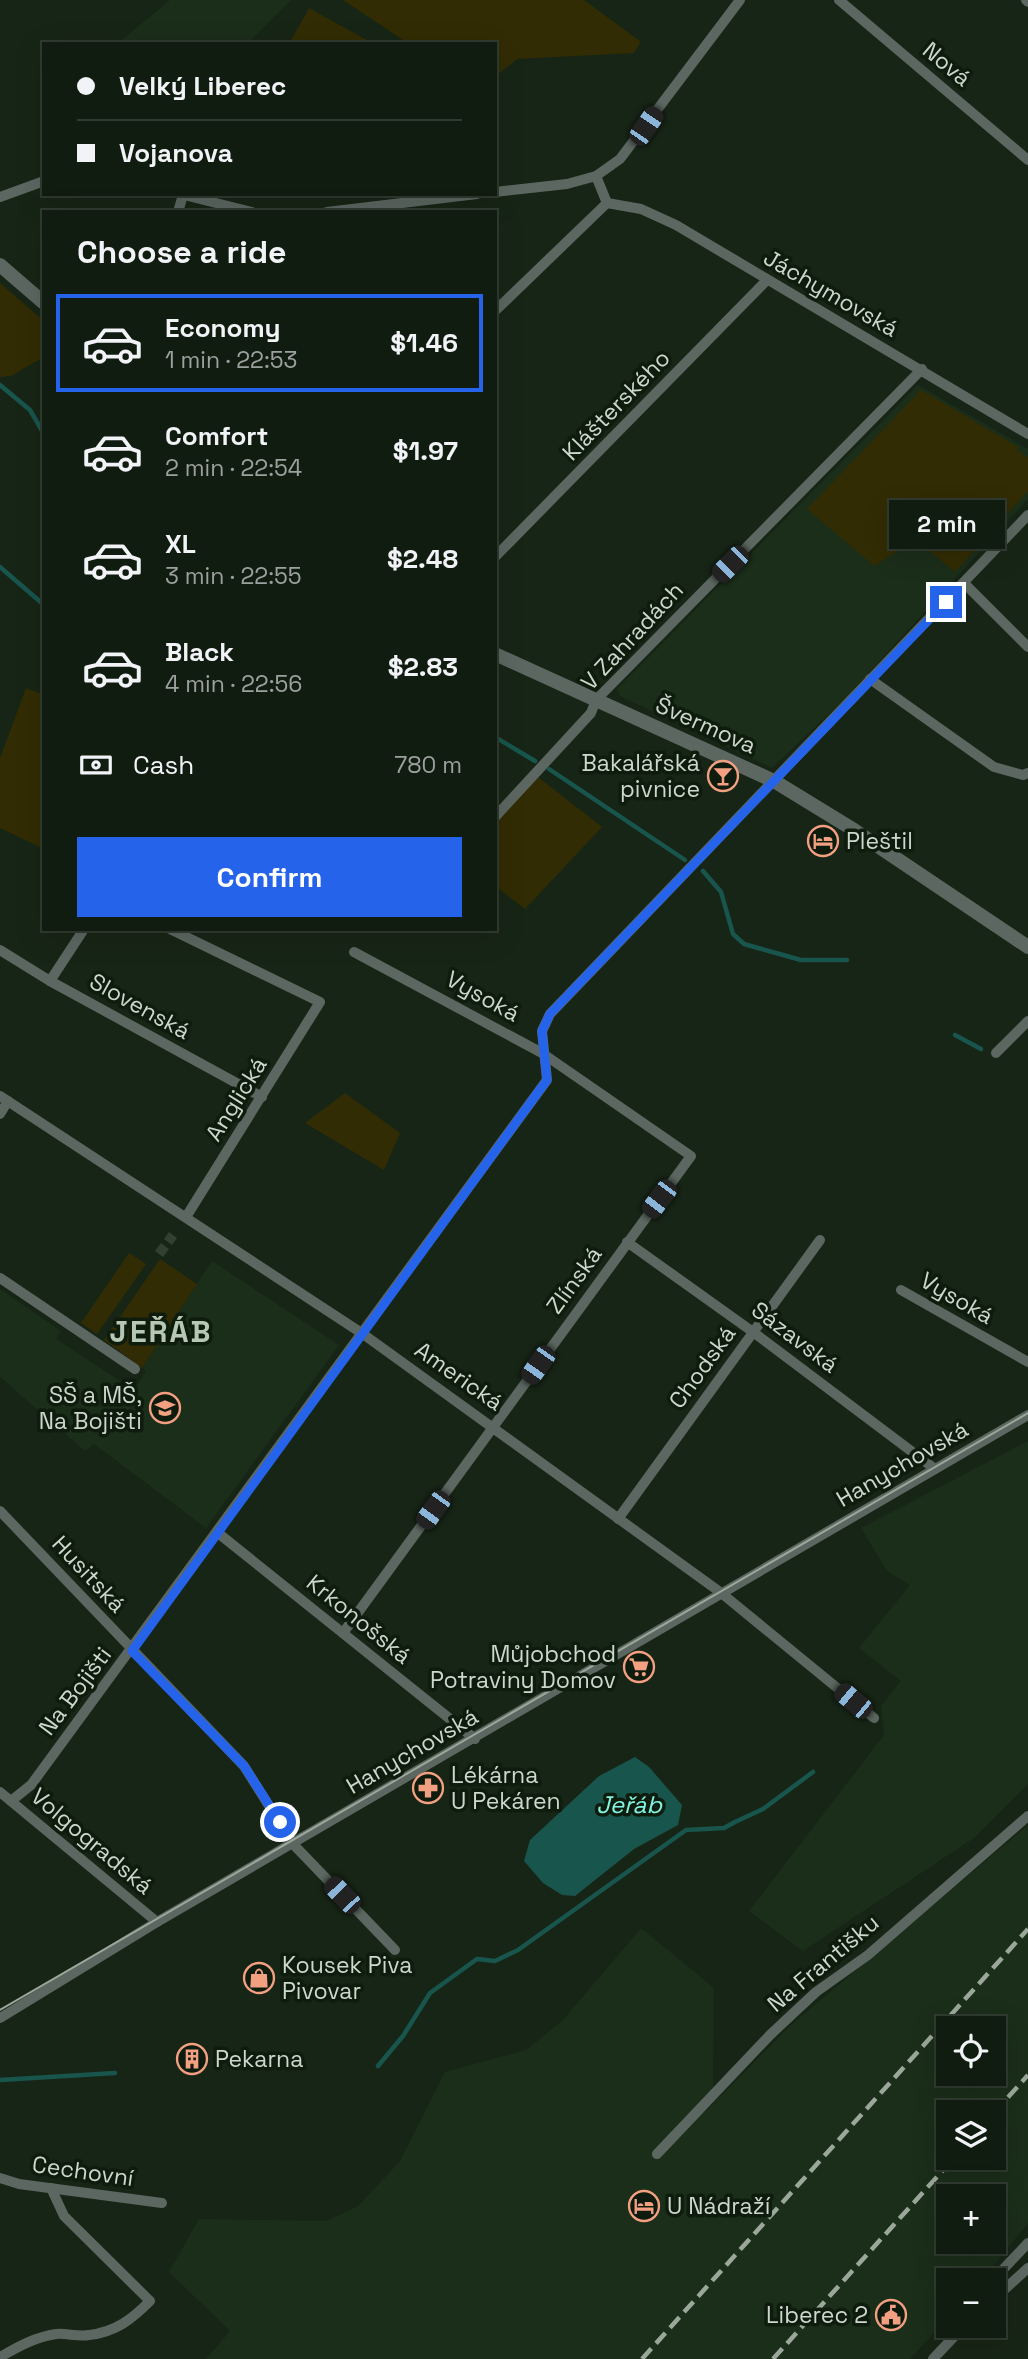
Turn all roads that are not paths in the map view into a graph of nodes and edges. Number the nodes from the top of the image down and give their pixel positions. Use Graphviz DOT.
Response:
graph roads {
  1 [pos="740,0"];
  2 [pos="839,0"];
  3 [pos="1028,160"];
  4 [pos="596,176"];
  5 [pos="42,182"];
  6 [pos="497,192"];
  7 [pos="186,196"];
  8 [pos="460,196"];
  9 [pos="0,197"];
  10 [pos="607,203"];
  11 [pos="244,210"];
  12 [pos="344,210"];
  13 [pos="0,265"];
  14 [pos="766,281"];
  15 [pos="42,301"];
  16 [pos="497,309"];
  17 [pos="922,369"];
  18 [pos="1028,434"];
  19 [pos="1028,514"];
  20 [pos="497,555"];
  21 [pos="964,583"];
  22 [pos="1028,647"];
  23 [pos="497,655"];
  24 [pos="870,679"];
  25 [pos="596,700"];
  26 [pos="1028,773"];
  27 [pos="774,781"];
  28 [pos="497,815"];
  29 [pos="83,931"];
  30 [pos="174,931"];
  31 [pos="1028,947"];
  32 [pos="0,950"];
  33 [pos="354,952"];
  34 [pos="50,981"];
  35 [pos="1028,1021"];
  36 [pos="542,1052"];
  37 [pos="996,1053"];
  38 [pos="262,1097"];
  39 [pos="4,1098"];
  40 [pos="0,1114"];
  41 [pos="691,1156"];
  42 [pos="186,1217"];
  43 [pos="820,1240"];
  44 [pos="627,1242"];
  45 [pos="0,1278"];
  46 [pos="901,1290"];
  47 [pos="753,1332"];
  48 [pos="363,1334"];
  49 [pos="1028,1362"];
  50 [pos="135,1369"];
  51 [pos="1028,1415"];
  52 [pos="494,1427"];
  53 [pos="935,1469"];
  54 [pos="0,1511"];
  55 [pos="618,1519"];
  56 [pos="218,1533"];
  57 [pos="722,1593"];
  58 [pos="343,1633"];
  59 [pos="132,1651"];
  60 [pos="874,1718"];
  61 [pos="475,1739"];
  62 [pos="0,1791"];
  63 [pos="11,1801"];
  64 [pos="1028,1816"];
  65 [pos="293,1844"];
  66 [pos="157,1922"];
  67 [pos="395,1950"];
  68 [pos="0,2018"];
  69 [pos="657,2154"];
  70 [pos="0,2178"];
  71 [pos="51,2188"];
  72 [pos="162,2203"];
  73 [pos="1028,2243"];
  74 [pos="1004,2268"];
  75 [pos="1028,2268"];
  76 [pos="1006,2288"];
  77 [pos="953,2338"];
  78 [pos="0,2357"];
  79 [pos="933,2359"];
  1 -- 4 [label="street"];
  2 -- 3 [label="street, Nová"];
  4 -- 6 [label="street"];
  4 -- 10 [label="street"];
  5 -- 9 [label="street"];
  7 -- 11 [label="street"];
  8 -- 12 [label="street"];
  10 -- 14 [label="street, Jáchymovská"];
  10 -- 16 [label="street"];
  13 -- 15 [label="street"];
  14 -- 17 [label="street, Jáchymovská"];
  14 -- 20 [label="street, Klášterského"];
  17 -- 18 [label="street, Jáchymovská"];
  17 -- 25 [label="street, V Zahradách"];
  19 -- 21 [label="street, Na Bojišti"];
  21 -- 22 [label="street"];
  21 -- 24 [label="street, Na Bojišti"];
  23 -- 25 [label="street, Švermova"];
  24 -- 26 [label="street"];
  24 -- 27 [label="street, Na Bojišti"];
  25 -- 27 [label="street, Švermova"];
  25 -- 28 [label="street, V Zahradách"];
  27 -- 31 [label="street, Švermova"];
  27 -- 36 [label="street, Na Bojišti"];
  29 -- 34 [label="street"];
  30 -- 38 [label="street, Anglická"];
  32 -- 34 [label="street, Slovenská"];
  33 -- 36 [label="street, Vysoká"];
  34 -- 38 [label="street, Slovenská"];
  35 -- 37 [label="street"];
  36 -- 41 [label="street, Vysoká"];
  36 -- 48 [label="street, Na Bojišti"];
  38 -- 42 [label="street, Anglická"];
  39 -- 40 [label="street"];
  39 -- 42 [label="street, Americká"];
  41 -- 44 [label="street, Zlínská"];
  42 -- 48 [label="street, Americká"];
  43 -- 47 [label="street, Chodská"];
  44 -- 47 [label="street, Sázavská"];
  44 -- 52 [label="street, Zlínská"];
  45 -- 50 [label="street"];
  46 -- 49 [label="street, Vysoká"];
  47 -- 53 [label="street, Sázavská"];
  47 -- 55 [label="street, Chodská"];
  48 -- 52 [label="street, Americká"];
  48 -- 56 [label="street, Na Bojišti"];
  51 -- 53 [label="street, Hanychovská"];
  52 -- 55 [label="street, Americká"];
  52 -- 58 [label="street, Zlínská"];
  53 -- 57 [label="street, Hanychovská"];
  54 -- 59 [label="street, Husitská"];
  55 -- 57 [label="street, Americká"];
  56 -- 58 [label="street, Krkonošská"];
  56 -- 59 [label="street, Na Bojišti"];
  57 -- 60 [label="street, Americká"];
  57 -- 61 [label="street, Hanychovská"];
  58 -- 61 [label="street, Krkonošská"];
  59 -- 63 [label="street, Na Bojišti"];
  59 -- 65 [label="street, Husitská"];
  61 -- 65 [label="street, Hanychovská"];
  62 -- 63 [label="street, Volgogradská"];
  63 -- 66 [label="street, Volgogradská"];
  64 -- 69 [label="street, Na Františku"];
  65 -- 66 [label="street, Hanychovská"];
  65 -- 67 [label="street, Husitská"];
  66 -- 68 [label="street, Hanychovská"];
  70 -- 71 [label="street, Cechovní"];
  71 -- 72 [label="street, Cechovní"];
  71 -- 78 [label="street"];
  73 -- 74 [label="street"];
  75 -- 76 [label="street"];
  77 -- 79 [label="street"];
}
